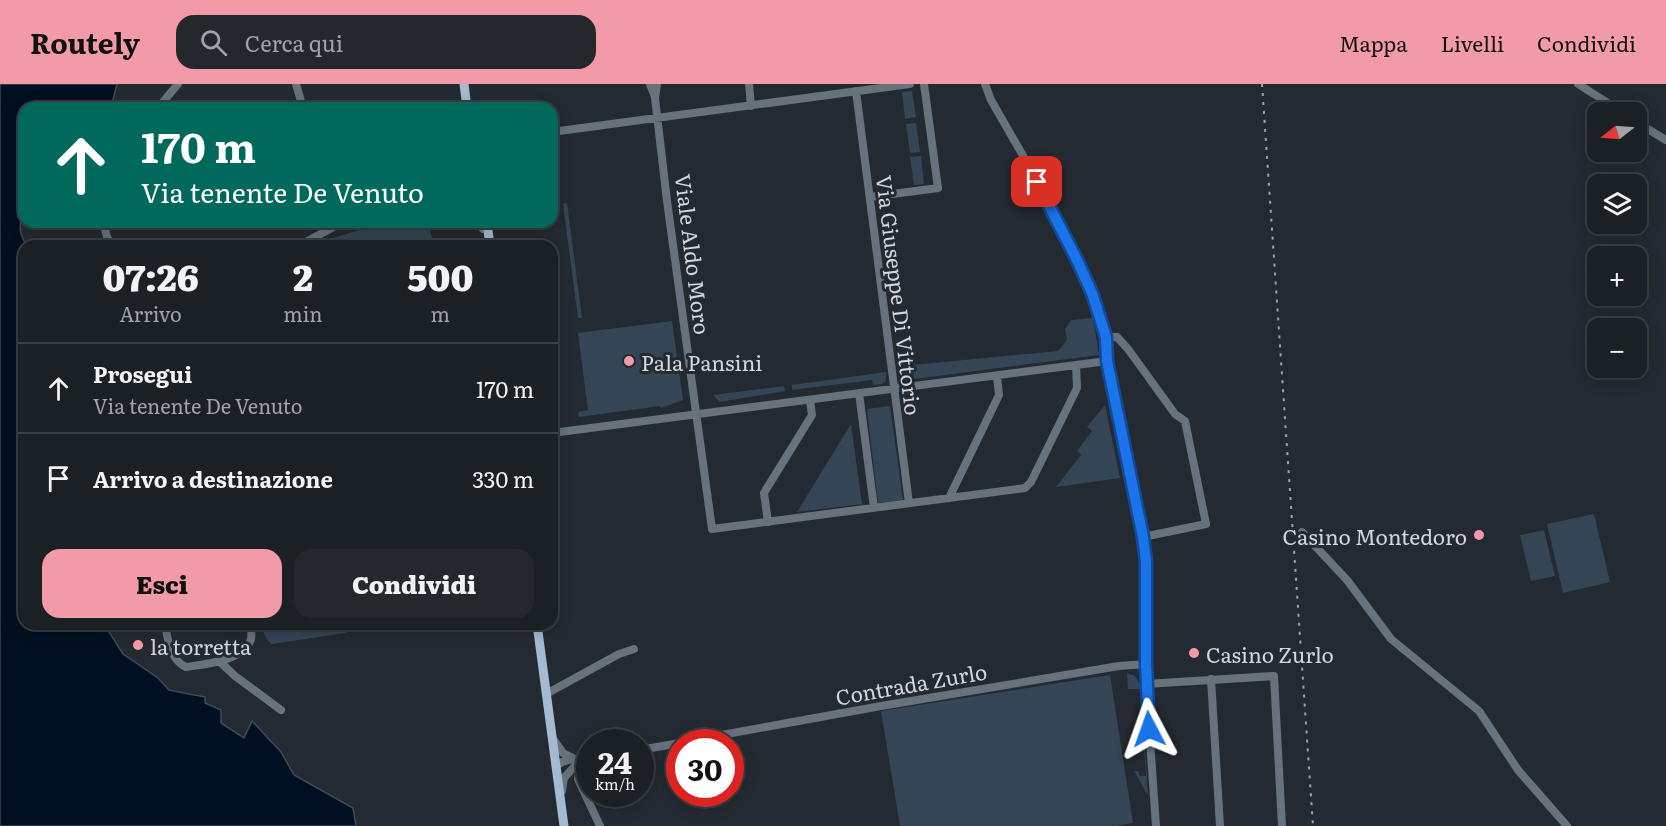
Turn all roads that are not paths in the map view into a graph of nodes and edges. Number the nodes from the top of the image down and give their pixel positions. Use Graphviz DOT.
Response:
graph roads {
  1 [pos="178,84"];
  2 [pos="296,84"];
  3 [pos="464,84"];
  4 [pos="469,84"];
  5 [pos="650,84"];
  6 [pos="657,84"];
  7 [pos="749,84"];
  8 [pos="910,84"];
  9 [pos="924,84"];
  10 [pos="985,84"];
  11 [pos="1578,84"];
  12 [pos="856,91"];
  13 [pos="656,98"];
  14 [pos="163,102"];
  15 [pos="301,102"];
  16 [pos="466,102"];
  17 [pos="472,102"];
  18 [pos="1606,102"];
  19 [pos="752,105"];
  20 [pos="658,117"];
  21 [pos="1647,129"];
  22 [pos="558,131"];
  23 [pos="1666,140"];
  24 [pos="870,197"];
  25 [pos="330,228"];
  26 [pos="309,240"];
  27 [pos="1106,337"];
  28 [pos="1107,361"];
  29 [pos="1076,365"];
  30 [pos="997,376"];
  31 [pos="894,389"];
  32 [pos="859,393"];
  33 [pos="810,400"];
  34 [pos="697,415"];
  35 [pos="558,432"];
  36 [pos="949,498"];
  37 [pos="909,503"];
  38 [pos="874,508"];
  39 [pos="768,522"];
  40 [pos="1302,532"];
  41 [pos="1143,537"];
  42 [pos="166,630"];
  43 [pos="251,630"];
  44 [pos="538,630"];
  45 [pos="634,648"];
  46 [pos="219,661"];
  47 [pos="1146,664"];
  48 [pos="1210,679"];
  49 [pos="1146,684"];
  50 [pos="546,694"];
  51 [pos="281,710"];
  52 [pos="744,731"];
  53 [pos="552,734"];
  54 [pos="574,763"];
  55 [pos="556,766"];
  56 [pos="561,805"];
  57 [pos="591,807"];
  58 [pos="564,826"];
  59 [pos="600,826"];
  60 [pos="1156,826"];
  61 [pos="1220,826"];
  62 [pos="1282,826"];
  63 [pos="1567,826"];
  1 -- 14 [label="street"];
  2 -- 15 [label="street"];
  3 -- 16 [label="main road"];
  4 -- 17 [label="main road"];
  5 -- 13 [label="street, Viale Aldo Moro"];
  6 -- 13 [label="street, Viale Aldo Moro"];
  7 -- 19 [label="street"];
  8 -- 12 [label="street"];
  9 -- 24 [label="street"];
  10 -- 27 [label="street"];
  11 -- 18 [label="street"];
  12 -- 19 [label="street"];
  12 -- 24 [label="street, Via Giuseppe Di Vittorio"];
  13 -- 20 [label="street, Viale Aldo Moro"];
  19 -- 20 [label="street"];
  20 -- 22 [label="street"];
  20 -- 34 [label="street, Viale Aldo Moro"];
  21 -- 23 [label="street"];
  24 -- 31 [label="street, Via Giuseppe Di Vittorio"];
  25 -- 26 [label="street"];
  27 -- 28 [label="street"];
  27 -- 41 [label="street"];
  28 -- 29 [label="street"];
  28 -- 41 [label="street"];
  29 -- 30 [label="street"];
  29 -- 36 [label="street"];
  30 -- 31 [label="street"];
  30 -- 36 [label="street"];
  31 -- 32 [label="street"];
  31 -- 37 [label="street, Via Giuseppe Di Vittorio"];
  32 -- 33 [label="street"];
  32 -- 38 [label="street"];
  33 -- 34 [label="street"];
  33 -- 39 [label="street"];
  34 -- 35 [label="street"];
  34 -- 39 [label="street, Viale Aldo Moro"];
  36 -- 37 [label="street"];
  37 -- 38 [label="street"];
  38 -- 39 [label="street"];
  40 -- 63 [label="street"];
  41 -- 47 [label="street"];
  42 -- 46 [label="street"];
  43 -- 46 [label="street"];
  44 -- 50 [label="main road"];
  45 -- 50 [label="street"];
  46 -- 51 [label="street"];
  47 -- 49 [label="street"];
  47 -- 52 [label="street, Contrada Zurlo"];
  48 -- 49 [label="street"];
  48 -- 61 [label="street"];
  48 -- 62 [label="street"];
  49 -- 60 [label="street"];
  50 -- 53 [label="main road"];
  53 -- 54 [label="street"];
  53 -- 55 [label="main road"];
  54 -- 55 [label="street"];
  54 -- 56 [label="street"];
  55 -- 56 [label="main road"];
  56 -- 58 [label="main road"];
  57 -- 59 [label="street"];
}
